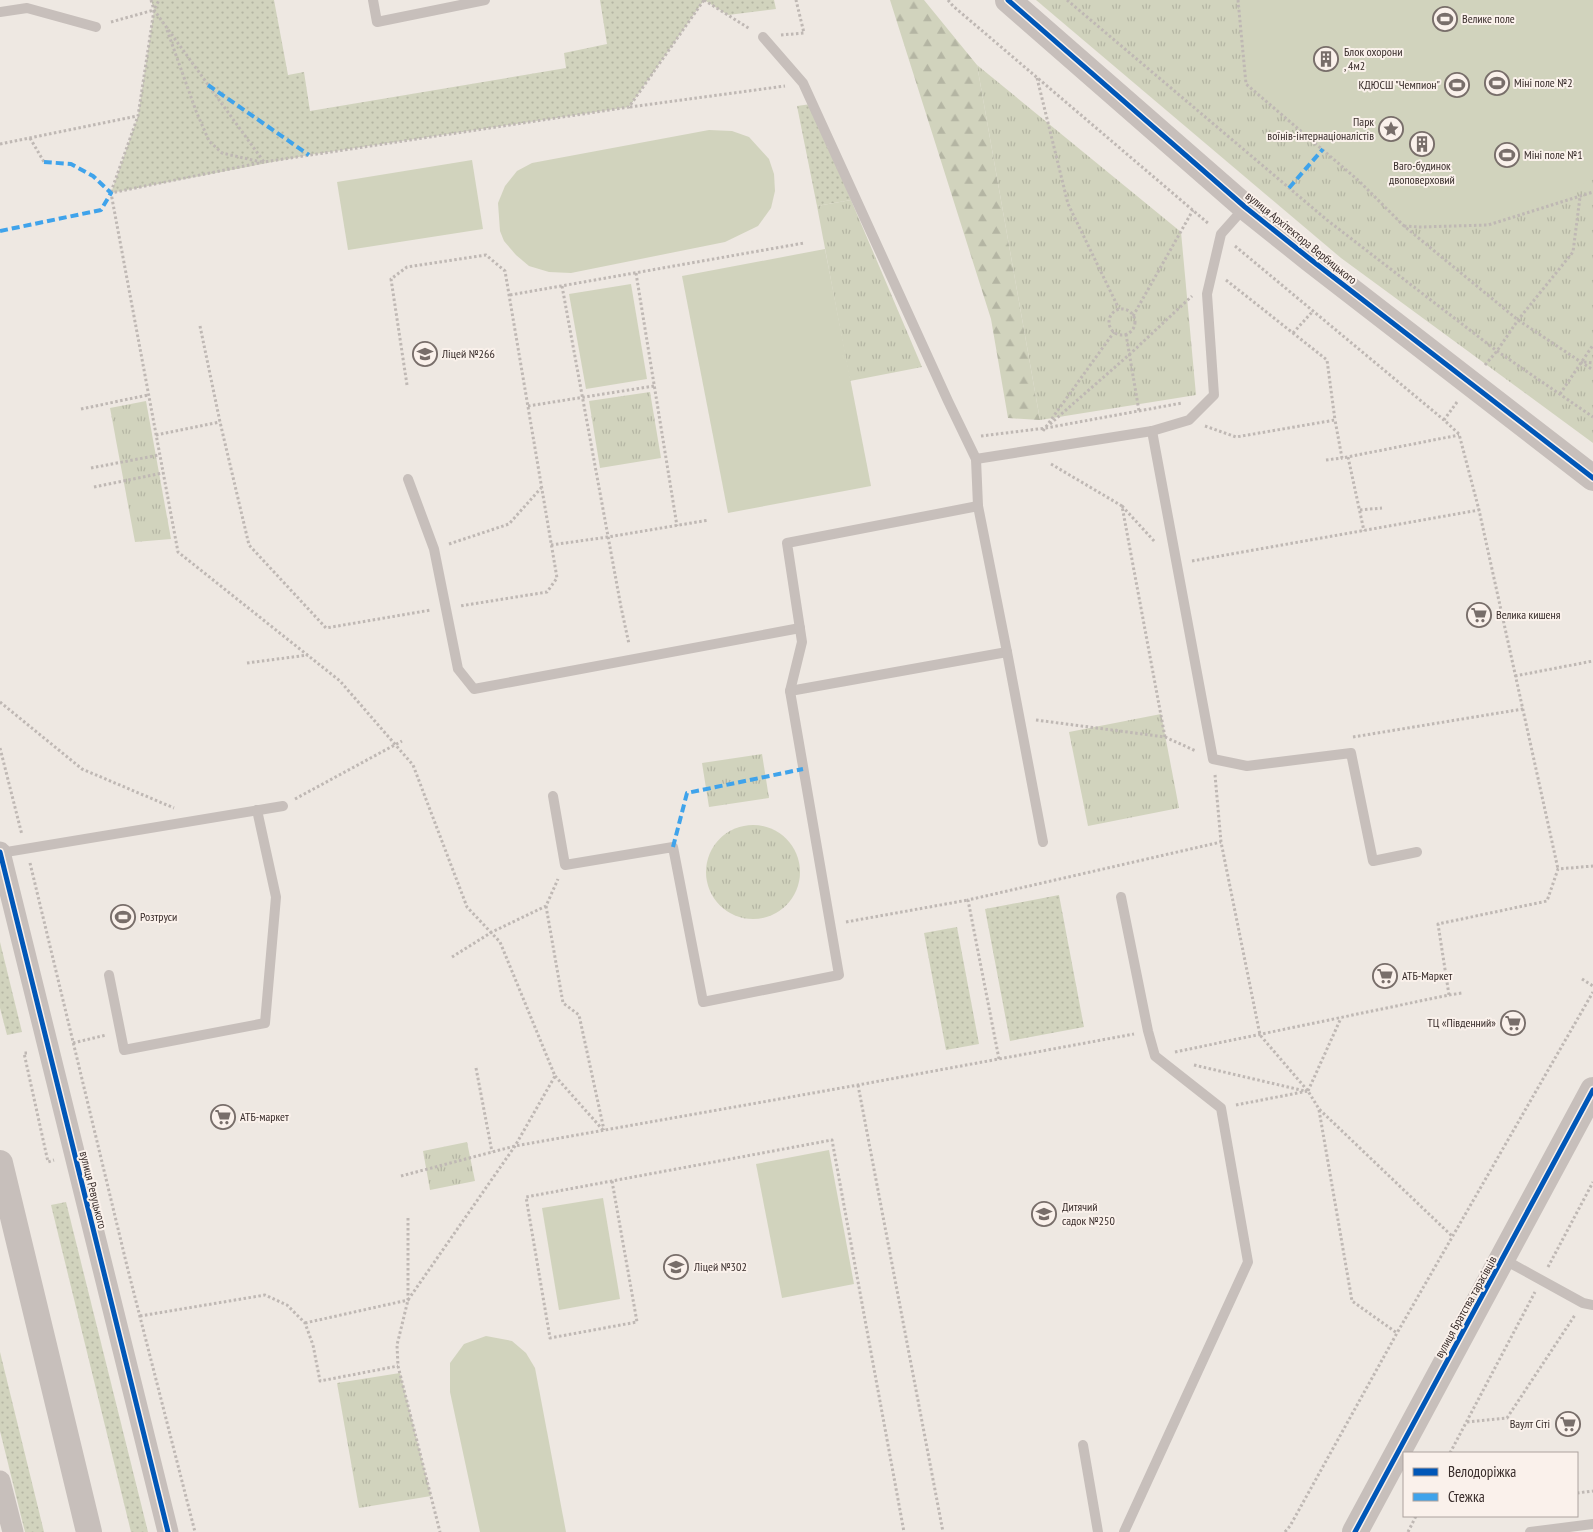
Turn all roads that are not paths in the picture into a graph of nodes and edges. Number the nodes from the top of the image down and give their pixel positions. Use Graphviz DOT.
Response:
graph roads {
  1 [pos="373,0"];
  2 [pos="485,0"];
  3 [pos="1008,0"];
  4 [pos="0,12"];
  5 [pos="96,27"];
  6 [pos="763,37"];
  7 [pos="1245,207"];
  8 [pos="1152,431"];
  9 [pos="976,459"];
  10 [pos="1593,478"];
  11 [pos="408,479"];
  12 [pos="978,506"];
  13 [pos="800,628"];
  14 [pos="1007,652"];
  15 [pos="790,691"];
  16 [pos="553,796"];
  17 [pos="283,806"];
  18 [pos="257,810"];
  19 [pos="1043,842"];
  20 [pos="1417,852"];
  21 [pos="0,853"];
  22 [pos="1121,897"];
  23 [pos="109,975"];
  24 [pos="1593,1090"];
  25 [pos="0,1164"];
  26 [pos="1503,1259"];
  27 [pos="1588,1304"];
  28 [pos="1083,1445"];
  29 [pos="0,1481"];
  30 [pos="1593,1524"];
  31 [pos="13,1532"];
  32 [pos="89,1532"];
  33 [pos="168,1532"];
  34 [pos="1098,1532"];
  35 [pos="1124,1532"];
  36 [pos="1355,1532"];
  37 [pos="1530,1532"];
  1 -- 2 [label="lane"];
  3 -- 7 [label="street, вулиця Архітектора Вербицького"];
  4 -- 5 [label="lane"];
  6 -- 9 [label="lane"];
  7 -- 8 [label="lane"];
  7 -- 10 [label="street, вулиця Архітектора Вербицького"];
  8 -- 9 [label="lane"];
  8 -- 20 [label="lane"];
  9 -- 12 [label="lane"];
  11 -- 13 [label="lane"];
  12 -- 13 [label="lane"];
  12 -- 14 [label="lane"];
  13 -- 15 [label="lane"];
  14 -- 15 [label="lane"];
  14 -- 19 [label="lane"];
  15 -- 16 [label="lane"];
  17 -- 18 [label="lane"];
  18 -- 21 [label="lane"];
  18 -- 23 [label="lane"];
  21 -- 33 [label="street, вулиця Ревуцького"];
  22 -- 35 [label="lane"];
  24 -- 26 [label="street, вулиця Братства тарасівців"];
  25 -- 32 [label="street"];
  26 -- 27 [label="lane"];
  26 -- 36 [label="street, вулиця Братства тарасівців"];
  28 -- 34 [label="lane"];
  29 -- 31 [label="street"];
  30 -- 37 [label="lane"];
}
